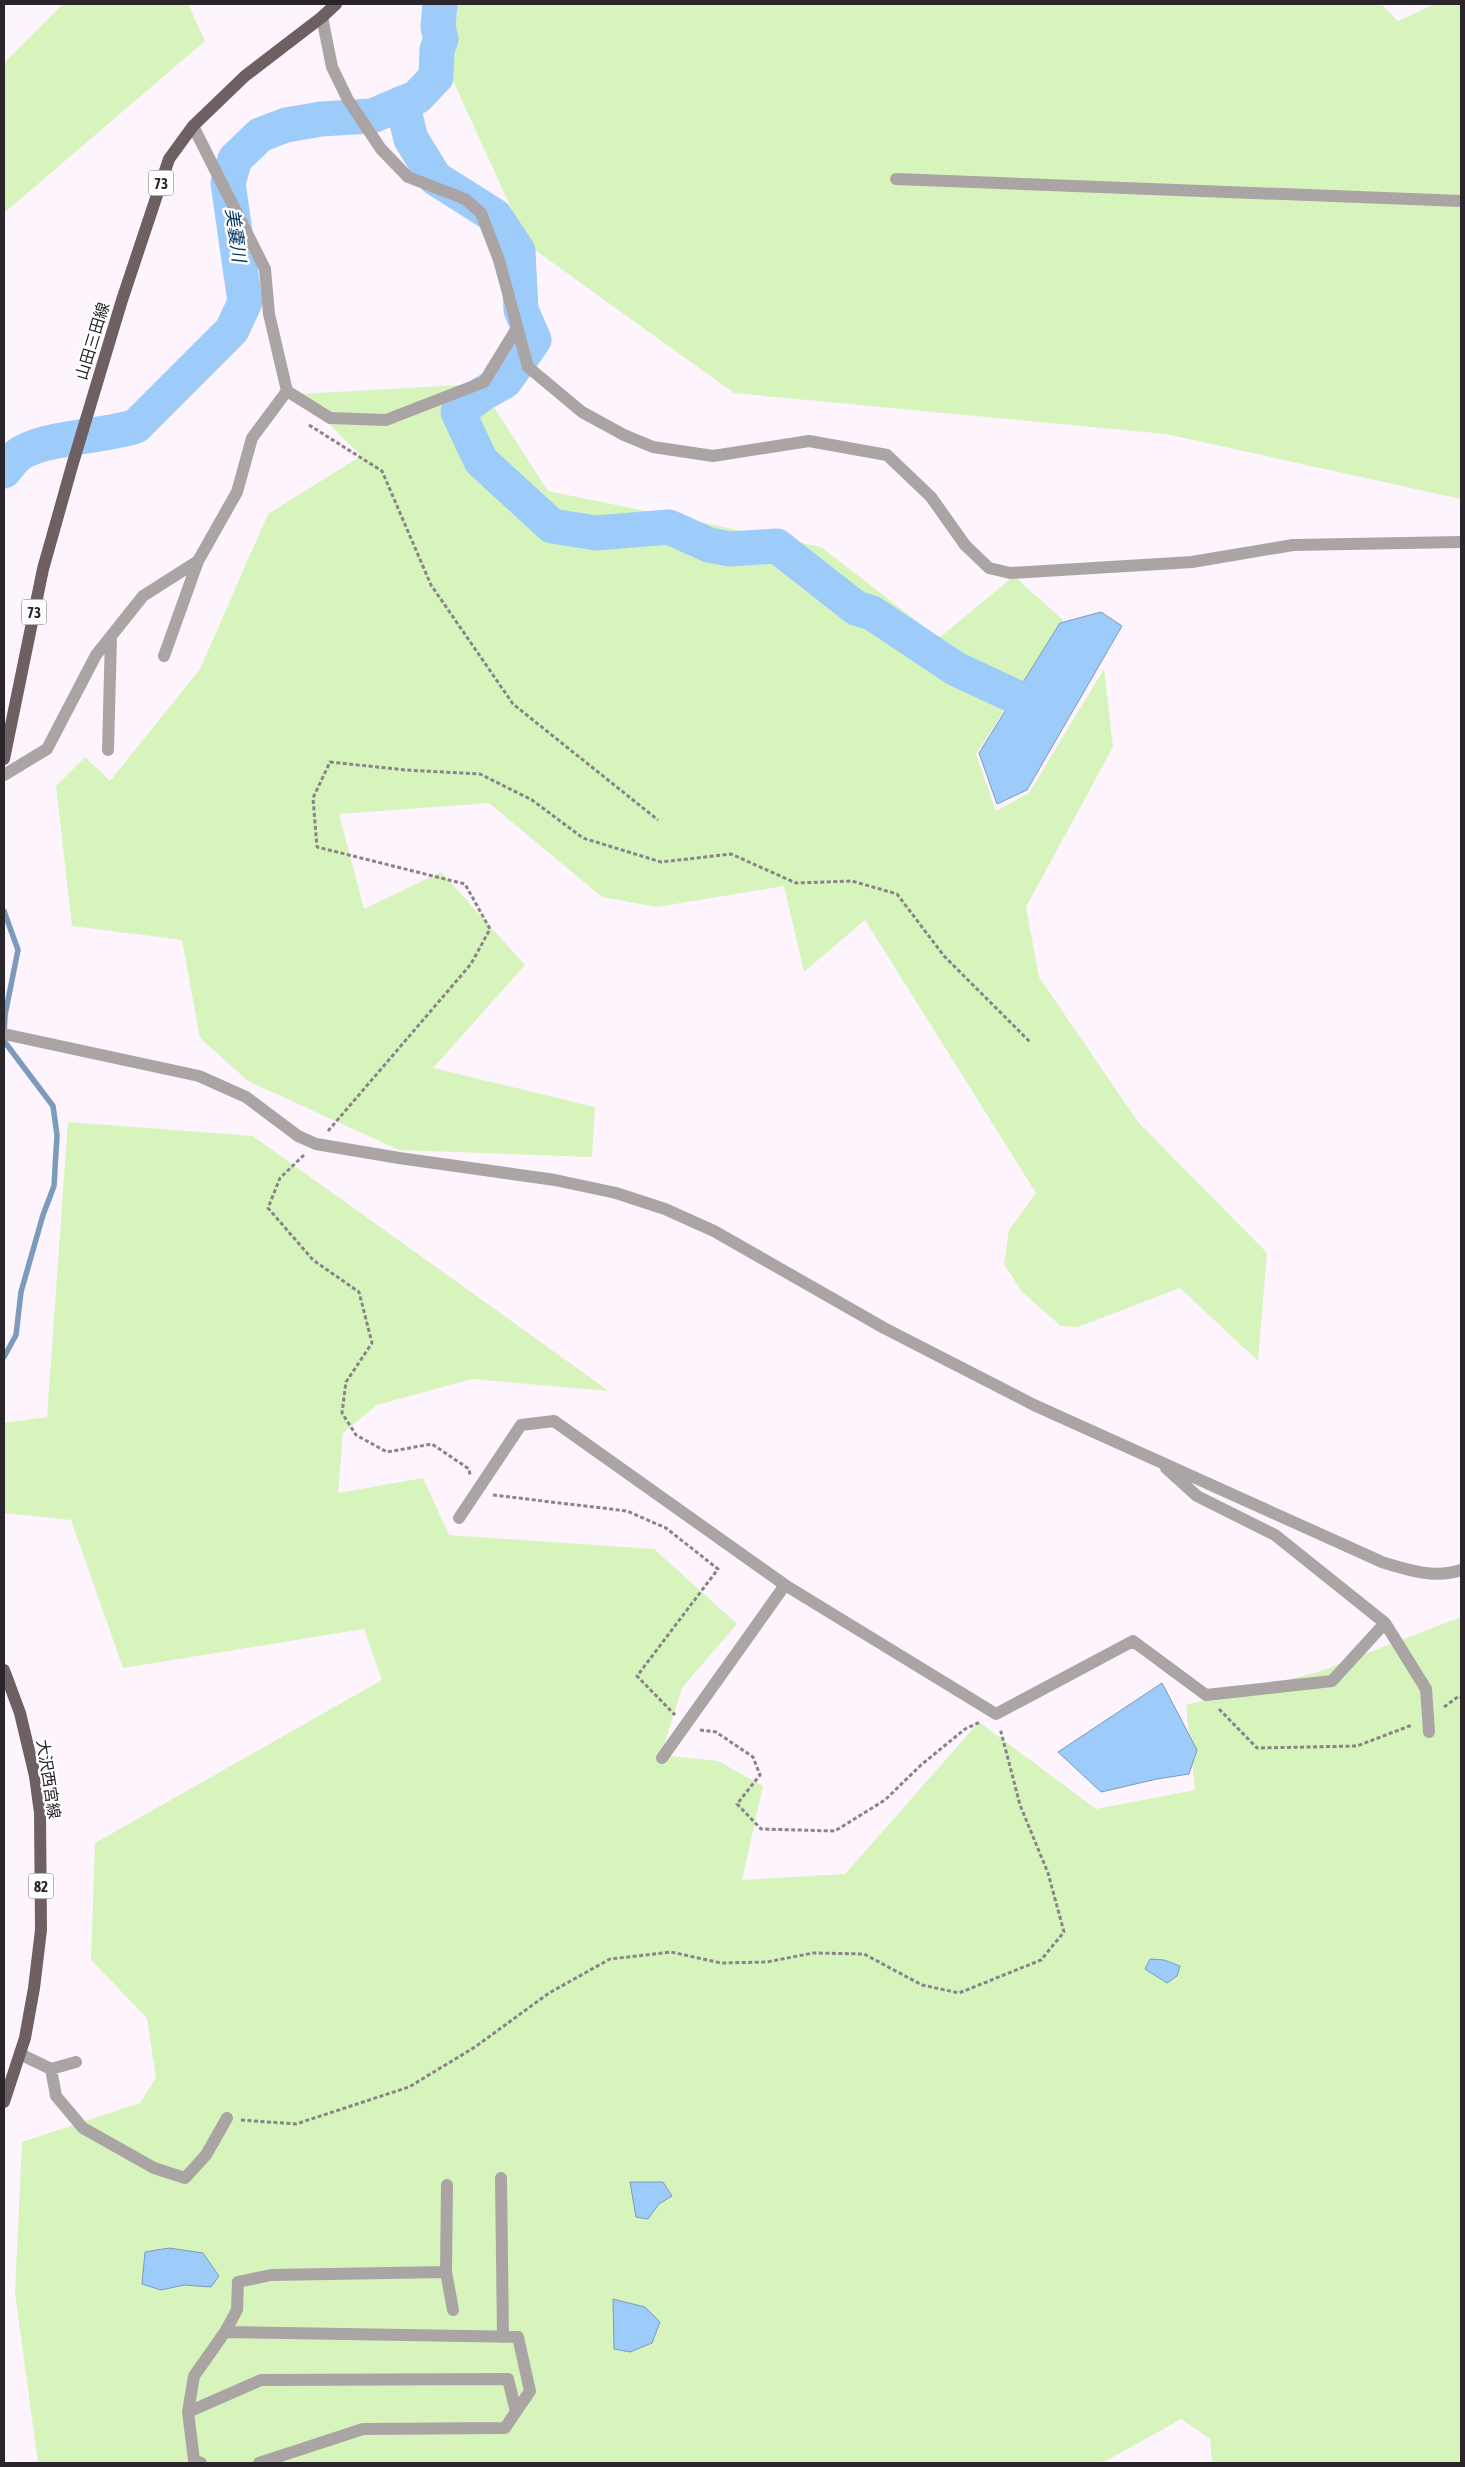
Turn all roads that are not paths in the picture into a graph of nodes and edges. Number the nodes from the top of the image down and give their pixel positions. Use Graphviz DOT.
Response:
graph roads {
  1 [pos="336,4"];
  2 [pos="322,18"];
  3 [pos="193,126"];
  4 [pos="896,179"];
  5 [pos="1461,201"];
  6 [pos="517,328"];
  7 [pos="287,391"];
  8 [pos="1461,542"];
  9 [pos="198,561"];
  10 [pos="111,636"];
  11 [pos="164,656"];
  12 [pos="108,750"];
  13 [pos="4,759"];
  14 [pos="4,775"];
  15 [pos="4,1034"];
  16 [pos="1158,1460"];
  17 [pos="459,1518"];
  18 [pos="1461,1570"];
  19 [pos="785,1586"];
  20 [pos="1385,1623"];
  21 [pos="4,1670"];
  22 [pos="1429,1732"];
  23 [pos="662,1758"];
  24 [pos="20,2054"];
  25 [pos="76,2062"];
  26 [pos="51,2069"];
  27 [pos="4,2102"];
  28 [pos="227,2118"];
  29 [pos="502,2178"];
  30 [pos="447,2185"];
  31 [pos="446,2272"];
  32 [pos="453,2310"];
  33 [pos="225,2332"];
  34 [pos="503,2337"];
  35 [pos="188,2412"];
  36 [pos="516,2412"];
  37 [pos="201,2463"];
  38 [pos="259,2463"];
  1 -- 2 [label="main road, 山田三田線 / 73"];
  2 -- 3 [label="main road, 山田三田線 / 73"];
  2 -- 6 [label="street"];
  3 -- 7 [label="street"];
  3 -- 13 [label="main road, 山田三田線 / 73"];
  4 -- 5 [label="street"];
  6 -- 7 [label="street"];
  6 -- 8 [label="street"];
  7 -- 9 [label="street"];
  9 -- 10 [label="street"];
  9 -- 11 [label="street"];
  10 -- 12 [label="street"];
  10 -- 14 [label="street"];
  15 -- 16 [label="street"];
  16 -- 18 [label="street"];
  16 -- 20 [label="street"];
  17 -- 19 [label="street"];
  19 -- 20 [label="street"];
  19 -- 23 [label="street"];
  20 -- 22 [label="street"];
  21 -- 24 [label="main road, 大沢西宮線 / 82"];
  24 -- 26 [label="street"];
  24 -- 27 [label="main road, 大沢西宮線 / 82"];
  25 -- 26 [label="street"];
  26 -- 28 [label="street"];
  29 -- 34 [label="street"];
  30 -- 31 [label="street"];
  31 -- 32 [label="street"];
  31 -- 33 [label="street"];
  33 -- 34 [label="street"];
  33 -- 35 [label="street"];
  34 -- 36 [label="street"];
  35 -- 36 [label="street"];
  35 -- 37 [label="street"];
  36 -- 38 [label="street"];
}
